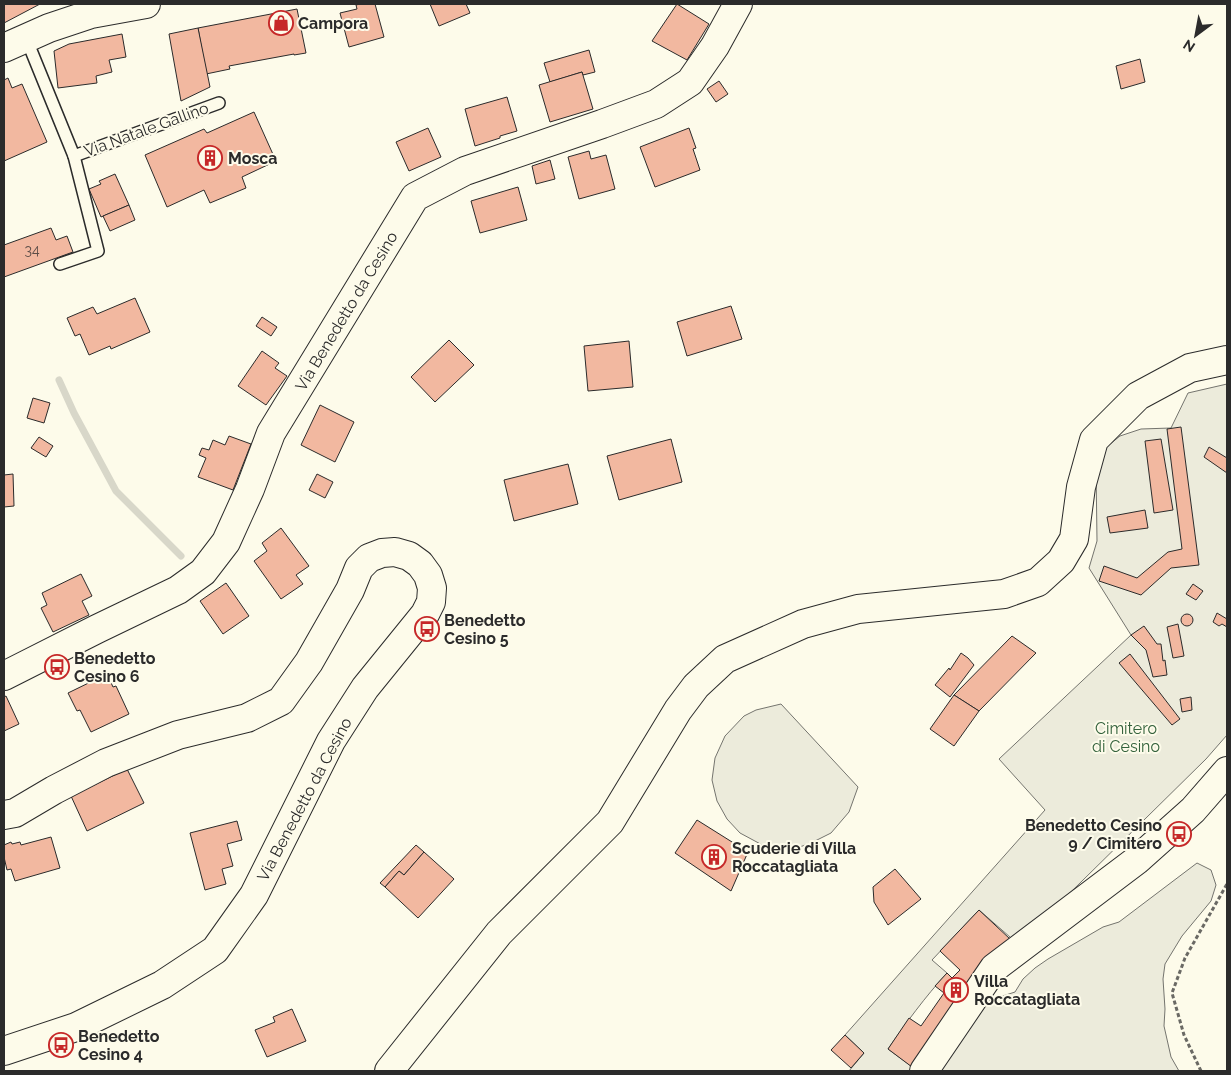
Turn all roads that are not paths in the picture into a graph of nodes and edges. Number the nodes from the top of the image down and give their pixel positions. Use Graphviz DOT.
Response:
graph roads {
  1 [pos="146,4"];
  2 [pos="738,4"];
  3 [pos="97,8"];
  4 [pos="15,43"];
  5 [pos="219,103"];
  6 [pos="74,156"];
  7 [pos="60,264"];
  8 [pos="1227,360"];
  9 [pos="4,676"];
  10 [pos="1227,771"];
  11 [pos="4,815"];
  12 [pos="4,1051"];
  13 [pos="389,1071"];
  14 [pos="924,1071"];
  1 -- 3 [label="street, Via Natale Gallino"];
  2 -- 9 [label="street, Via Benedetto da Cesino"];
  3 -- 4 [label="street, Via Natale Gallino"];
  4 -- 6 [label="lane, Via Natale Gallino"];
  5 -- 6 [label="lane, Via Natale Gallino"];
  6 -- 7 [label="lane, Via Natale Gallino"];
  8 -- 13 [label="street"];
  10 -- 14 [label="street"];
  11 -- 12 [label="street, Via Benedetto da Cesino"];
}
